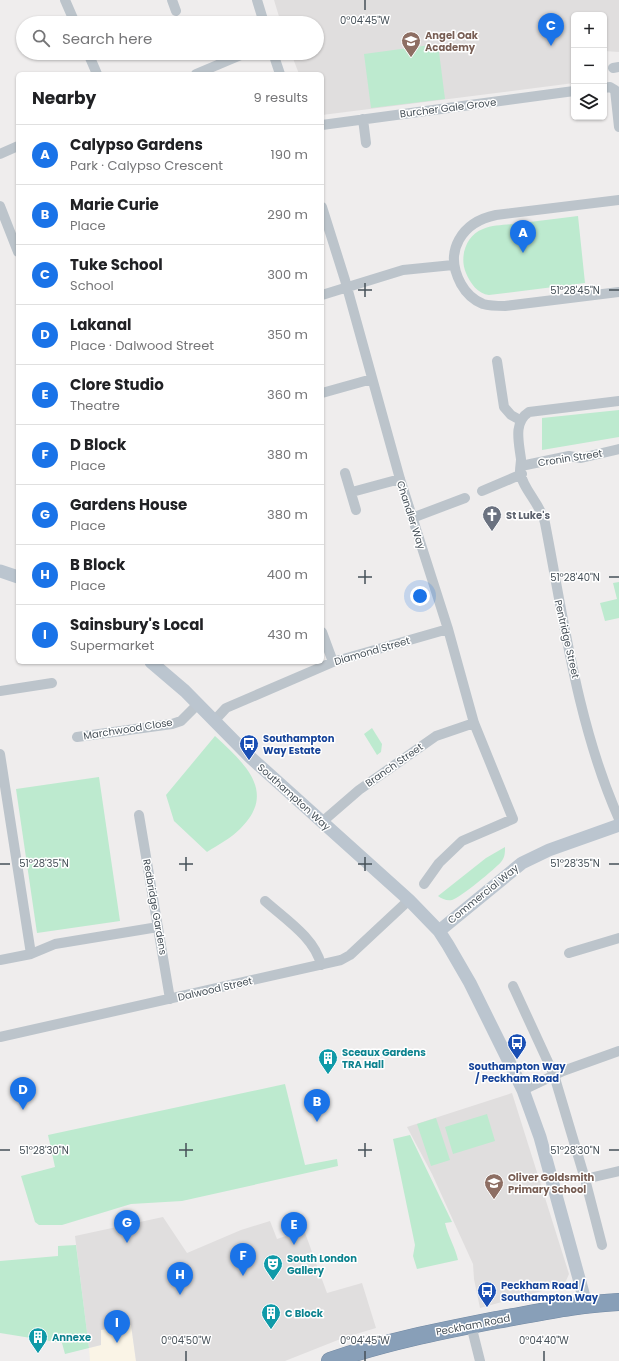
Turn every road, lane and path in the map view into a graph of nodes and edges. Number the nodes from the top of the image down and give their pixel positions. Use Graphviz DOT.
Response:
graph roads {
  1 [pos="65,0"];
  2 [pos="172,0"];
  3 [pos="257,0"];
  4 [pos="176,11"];
  5 [pos="72,16"];
  6 [pos="262,16"];
  7 [pos="91,60"];
  8 [pos="230,60"];
  9 [pos="275,60"];
  10 [pos="96,72"];
  11 [pos="201,72"];
  12 [pos="279,72"];
  13 [pos="607,88"];
  14 [pos="571,92"];
  15 [pos="363,119"];
  16 [pos="324,124"];
  17 [pos="619,127"];
  18 [pos="366,143"];
  19 [pos="16,147"];
  20 [pos="0,154"];
  21 [pos="619,200"];
  22 [pos="0,206"];
  23 [pos="324,213"];
  24 [pos="16,247"];
  25 [pos="453,265"];
  26 [pos="347,287"];
  27 [pos="619,292"];
  28 [pos="324,294"];
  29 [pos="497,361"];
  30 [pos="372,379"];
  31 [pos="324,391"];
  32 [pos="619,401"];
  33 [pos="520,420"];
  34 [pos="619,449"];
  35 [pos="522,470"];
  36 [pos="345,473"];
  37 [pos="400,479"];
  38 [pos="482,491"];
  39 [pos="352,492"];
  40 [pos="465,498"];
  41 [pos="356,510"];
  42 [pos="412,518"];
  43 [pos="0,571"];
  44 [pos="16,576"];
  45 [pos="448,629"];
  46 [pos="324,637"];
  47 [pos="333,662"];
  48 [pos="152,664"];
  49 [pos="52,683"];
  50 [pos="0,691"];
  51 [pos="197,705"];
  52 [pos="214,721"];
  53 [pos="474,723"];
  54 [pos="77,738"];
  55 [pos="0,754"];
  56 [pos="138,815"];
  57 [pos="619,819"];
  58 [pos="322,822"];
  59 [pos="619,825"];
  60 [pos="424,884"];
  61 [pos="266,900"];
  62 [pos="409,900"];
  63 [pos="158,927"];
  64 [pos="439,931"];
  65 [pos="619,938"];
  66 [pos="569,953"];
  67 [pos="31,954"];
  68 [pos="0,960"];
  69 [pos="321,965"];
  70 [pos="513,986"];
  71 [pos="170,999"];
  72 [pos="0,1037"];
  73 [pos="619,1051"];
  74 [pos="554,1075"];
  75 [pos="523,1090"];
  76 [pos="619,1171"];
  77 [pos="585,1179"];
  78 [pos="602,1244"];
  79 [pos="619,1302"];
  80 [pos="586,1304"];
  81 [pos="471,1325"];
  82 [pos="330,1361"];
  83 [pos="480,1361"];
  1 -- 5 [label="street"];
  2 -- 4 [label="street"];
  3 -- 6 [label="street"];
  7 -- 10 [label="street"];
  8 -- 11 [label="street"];
  9 -- 12 [label="street"];
  13 -- 17 [label="street"];
  14 -- 15 [label="street, Burcher Gale Grove"];
  15 -- 16 [label="street, Burcher Gale Grove"];
  15 -- 18 [label="street"];
  19 -- 20 [label="street"];
  21 -- 25 [label="street"];
  22 -- 24 [label="street"];
  23 -- 26 [label="street, Chandler Way"];
  25 -- 26 [label="street"];
  25 -- 27 [label="street"];
  26 -- 28 [label="street"];
  26 -- 30 [label="street, Chandler Way"];
  29 -- 33 [label="street"];
  30 -- 31 [label="street"];
  30 -- 37 [label="street, Chandler Way"];
  32 -- 33 [label="street"];
  33 -- 35 [label="street, Pentridge Street"];
  34 -- 35 [label="street, Cronin Street"];
  35 -- 38 [label="street, Cronin Street"];
  35 -- 57 [label="street, Pentridge Street"];
  36 -- 39 [label="street"];
  37 -- 39 [label="street"];
  37 -- 42 [label="street, Chandler Way"];
  39 -- 41 [label="street"];
  40 -- 42 [label="street"];
  42 -- 45 [label="street, Chandler Way"];
  43 -- 44 [label="main road"];
  45 -- 47 [label="street, Diamond Street"];
  45 -- 53 [label="street, Chandler Way"];
  46 -- 47 [label="street"];
  47 -- 52 [label="street, Diamond Street"];
  48 -- 51 [label="main road, Southampton Way"];
  49 -- 50 [label="street"];
  51 -- 52 [label="main road, Southampton Way"];
  51 -- 54 [label="street, Marchwood Close"];
  52 -- 58 [label="main road, Southampton Way"];
  53 -- 58 [label="street, Branch Street"];
  53 -- 60 [label="street, Chandler Way"];
  55 -- 67 [label="street"];
  56 -- 63 [label="street, Redbridge Gardens"];
  58 -- 62 [label="main road, Southampton Way"];
  59 -- 64 [label="main road, Commercial Way"];
  61 -- 69 [label="street"];
  62 -- 64 [label="main road, Southampton Way"];
  62 -- 69 [label="street, Dalwood Street"];
  63 -- 67 [label="street"];
  63 -- 71 [label="street, Redbridge Gardens"];
  64 -- 75 [label="main road, Southampton Way"];
  65 -- 66 [label="street"];
  67 -- 68 [label="street"];
  69 -- 71 [label="street, Dalwood Street"];
  70 -- 74 [label="street"];
  71 -- 72 [label="street, Dalwood Street"];
  73 -- 74 [label="street"];
  74 -- 75 [label="street"];
  74 -- 77 [label="street"];
  75 -- 80 [label="main road, Southampton Way"];
  76 -- 77 [label="street"];
  77 -- 78 [label="street"];
  79 -- 80 [label="highway, Peckham Road"];
  80 -- 81 [label="highway, Peckham Road"];
  81 -- 82 [label="highway, Peckham Road"];
  81 -- 83 [label="street"];
}
